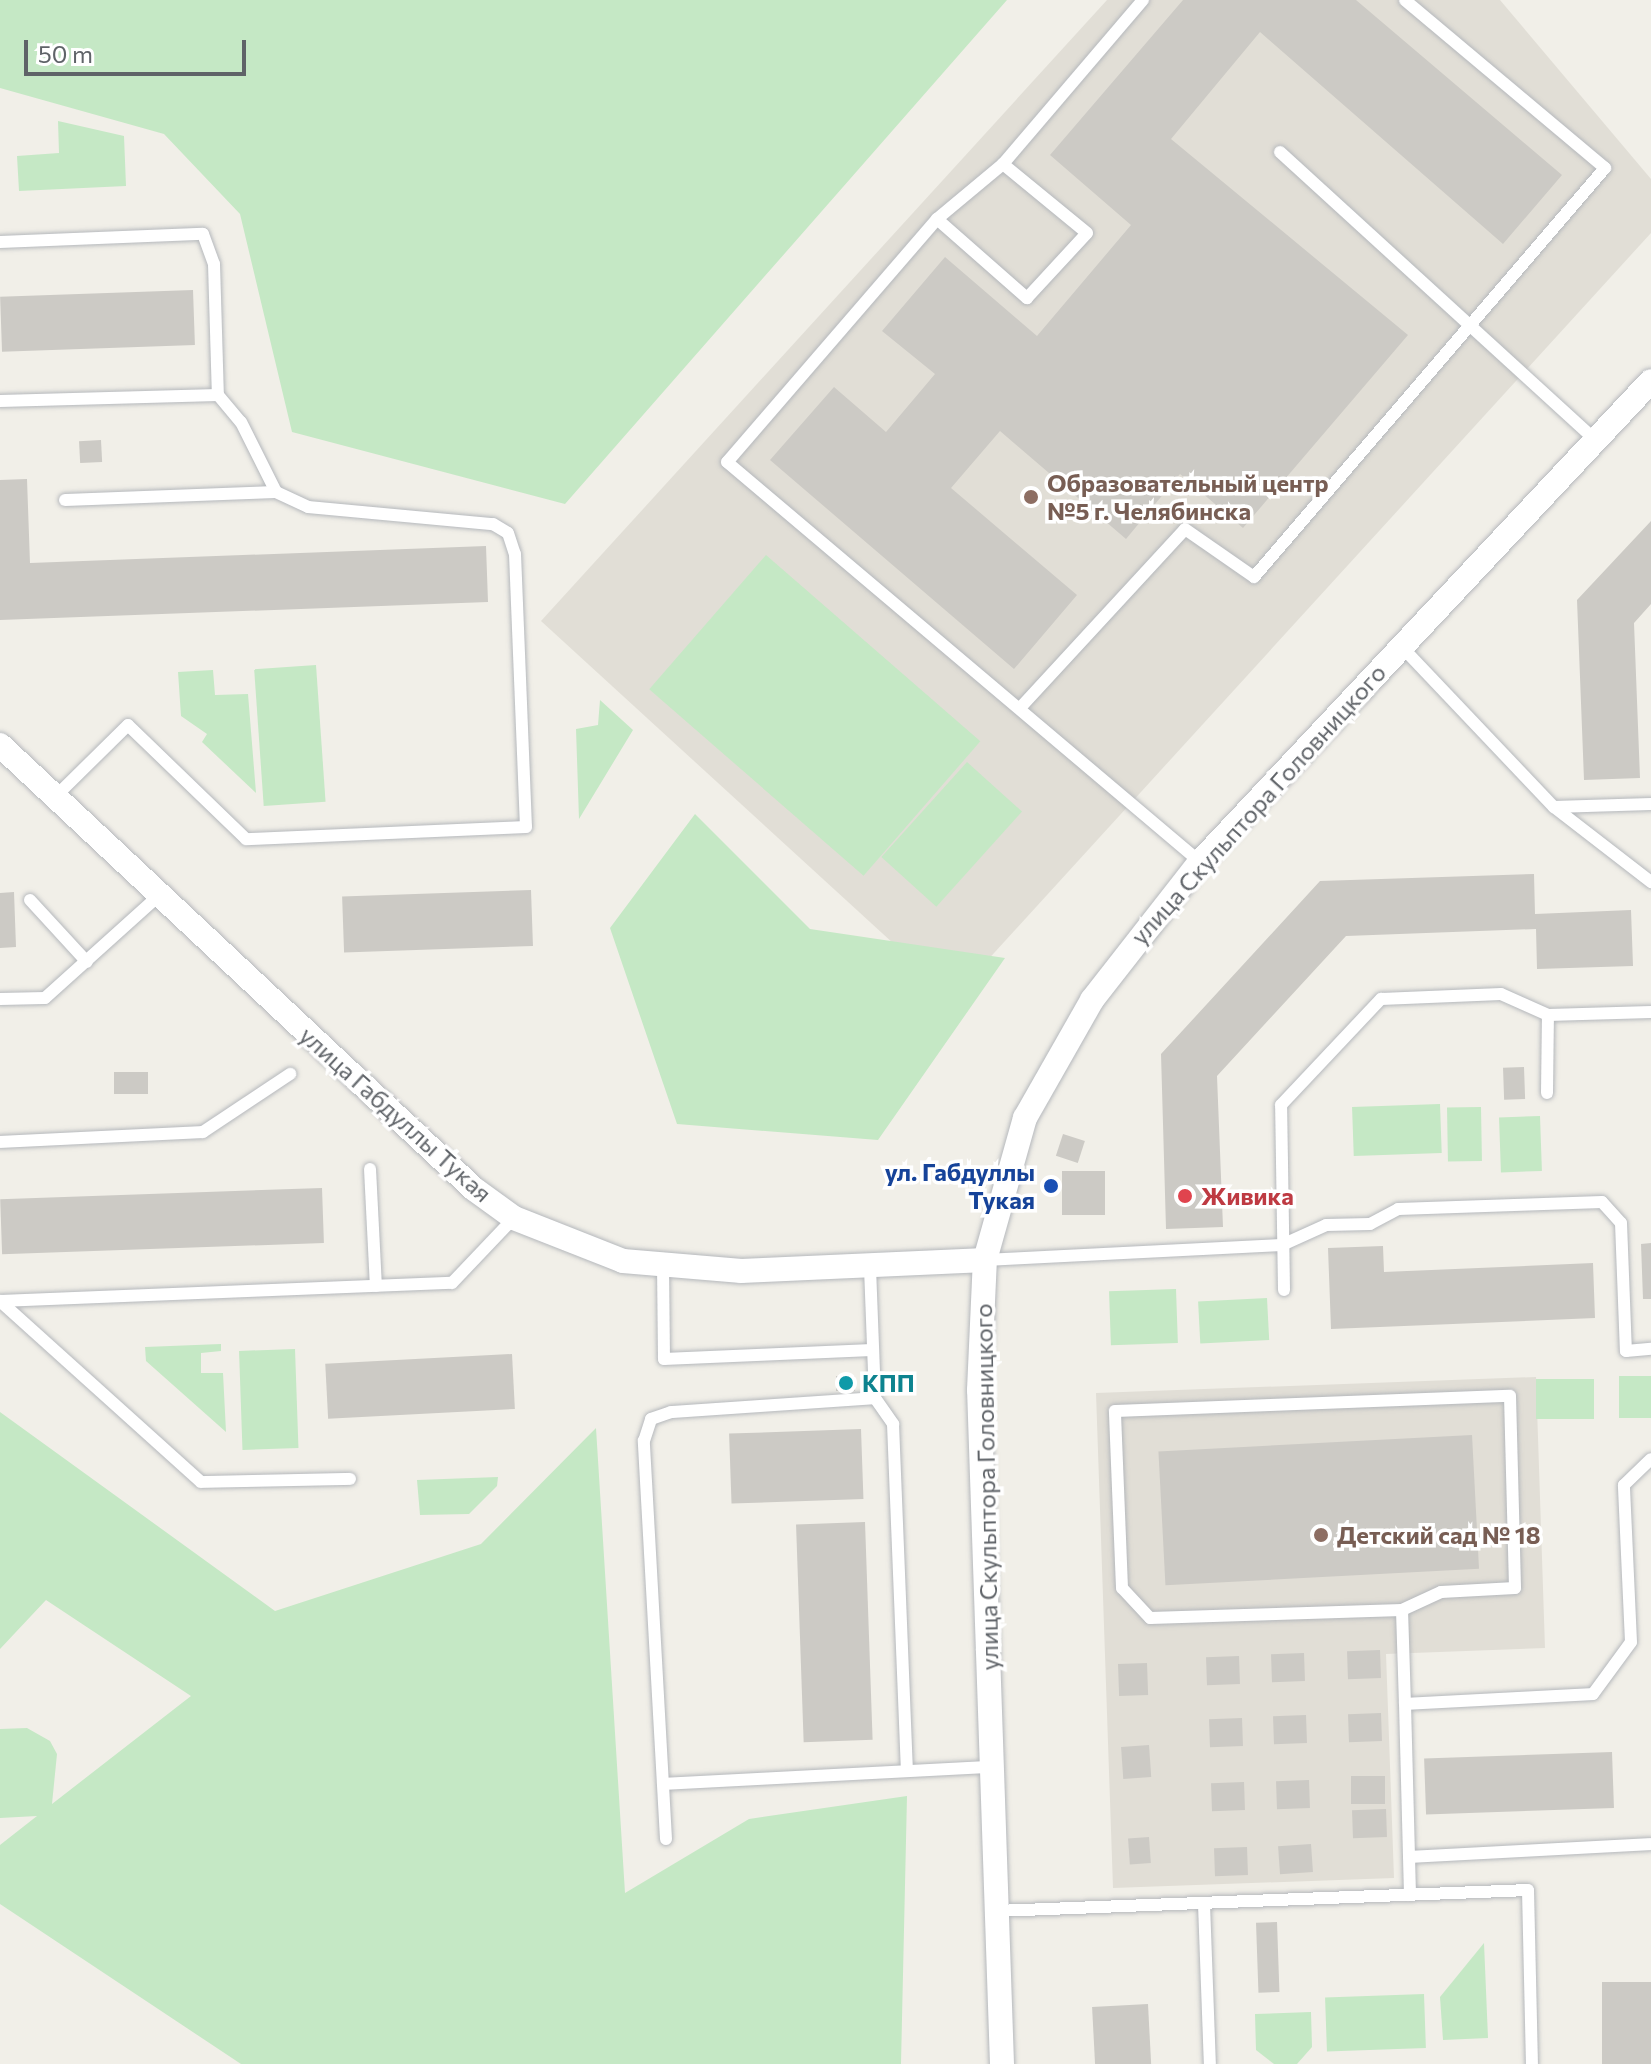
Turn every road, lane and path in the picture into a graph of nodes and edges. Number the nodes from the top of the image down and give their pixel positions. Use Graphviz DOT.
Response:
graph roads {
  1 [pos="1143,0"];
  2 [pos="1405,0"];
  3 [pos="1280,152"];
  4 [pos="1003,164"];
  5 [pos="937,219"];
  6 [pos="0,242"];
  7 [pos="1469,325"];
  8 [pos="1651,381"];
  9 [pos="218,395"];
  10 [pos="0,401"];
  11 [pos="1595,440"];
  12 [pos="276,492"];
  13 [pos="65,500"];
  14 [pos="1401,646"];
  15 [pos="1020,708"];
  16 [pos="0,745"];
  17 [pos="54,798"];
  18 [pos="1651,804"];
  19 [pos="1554,807"];
  20 [pos="1200,862"];
  21 [pos="1651,882"];
  22 [pos="157,897"];
  23 [pos="30,900"];
  24 [pos="87,962"];
  25 [pos="0,999"];
  26 [pos="1651,1012"];
  27 [pos="1548,1015"];
  28 [pos="290,1074"];
  29 [pos="1547,1093"];
  30 [pos="0,1142"];
  31 [pos="370,1169"];
  32 [pos="514,1218"];
  33 [pos="1282,1245"];
  34 [pos="985,1260"];
  35 [pos="663,1264"];
  36 [pos="870,1267"];
  37 [pos="376,1286"];
  38 [pos="1284,1290"];
  39 [pos="0,1301"];
  40 [pos="1651,1349"];
  41 [pos="872,1350"];
  42 [pos="875,1398"];
  43 [pos="1651,1459"];
  44 [pos="350,1479"];
  45 [pos="1402,1610"];
  46 [pos="1405,1704"];
  47 [pos="991,1767"];
  48 [pos="907,1771"];
  49 [pos="663,1784"];
  50 [pos="666,1839"];
  51 [pos="1651,1844"];
  52 [pos="1410,1857"];
  53 [pos="1410,1895"];
  54 [pos="1204,1904"];
  55 [pos="997,1911"];
  56 [pos="1002,2064"];
  57 [pos="1210,2064"];
  58 [pos="1532,2064"];
  1 -- 4 [label="lane"];
  2 -- 7 [label="lane"];
  3 -- 7 [label="lane"];
  4 -- 5 [label="lane"];
  4 -- 5 [label="lane"];
  5 -- 15 [label="lane"];
  6 -- 9 [label="lane"];
  7 -- 11 [label="lane"];
  7 -- 15 [label="lane"];
  8 -- 11 [label="street, улица Скульптора Головницкого"];
  9 -- 10 [label="lane"];
  9 -- 12 [label="lane"];
  11 -- 14 [label="street, улица Скульптора Головницкого"];
  12 -- 13 [label="lane"];
  12 -- 17 [label="lane"];
  14 -- 19 [label="lane"];
  14 -- 20 [label="street, улица Скульптора Головницкого"];
  15 -- 20 [label="lane"];
  16 -- 17 [label="street, улица Габдуллы Тукая"];
  17 -- 22 [label="street, улица Габдуллы Тукая"];
  18 -- 19 [label="lane"];
  19 -- 21 [label="lane"];
  20 -- 34 [label="street, улица Скульптора Головницкого"];
  22 -- 24 [label="lane"];
  22 -- 32 [label="street, улица Габдуллы Тукая"];
  23 -- 24 [label="lane"];
  24 -- 25 [label="lane"];
  26 -- 27 [label="lane"];
  27 -- 29 [label="lane"];
  27 -- 33 [label="lane"];
  28 -- 30 [label="lane"];
  31 -- 37 [label="lane"];
  32 -- 35 [label="street, улица Габдуллы Тукая"];
  32 -- 37 [label="lane"];
  33 -- 34 [label="lane"];
  33 -- 38 [label="lane"];
  33 -- 40 [label="lane"];
  34 -- 36 [label="street, улица Габдуллы Тукая"];
  34 -- 47 [label="street, улица Скульптора Головницкого"];
  35 -- 36 [label="street, улица Габдуллы Тукая"];
  35 -- 41 [label="lane"];
  36 -- 41 [label="lane"];
  37 -- 39 [label="lane"];
  39 -- 44 [label="lane"];
  41 -- 42 [label="lane"];
  42 -- 48 [label="lane"];
  42 -- 49 [label="lane"];
  43 -- 46 [label="lane"];
  45 -- 45 [label="lane"];
  45 -- 46 [label="lane"];
  46 -- 52 [label="lane"];
  47 -- 48 [label="lane"];
  47 -- 55 [label="street, улица Скульптора Головницкого"];
  48 -- 49 [label="lane"];
  49 -- 50 [label="lane"];
  51 -- 52 [label="lane"];
  52 -- 53 [label="lane"];
  53 -- 54 [label="lane"];
  53 -- 58 [label="lane"];
  54 -- 55 [label="lane"];
  54 -- 57 [label="lane"];
  55 -- 56 [label="street, улица Скульптора Головницкого"];
}
